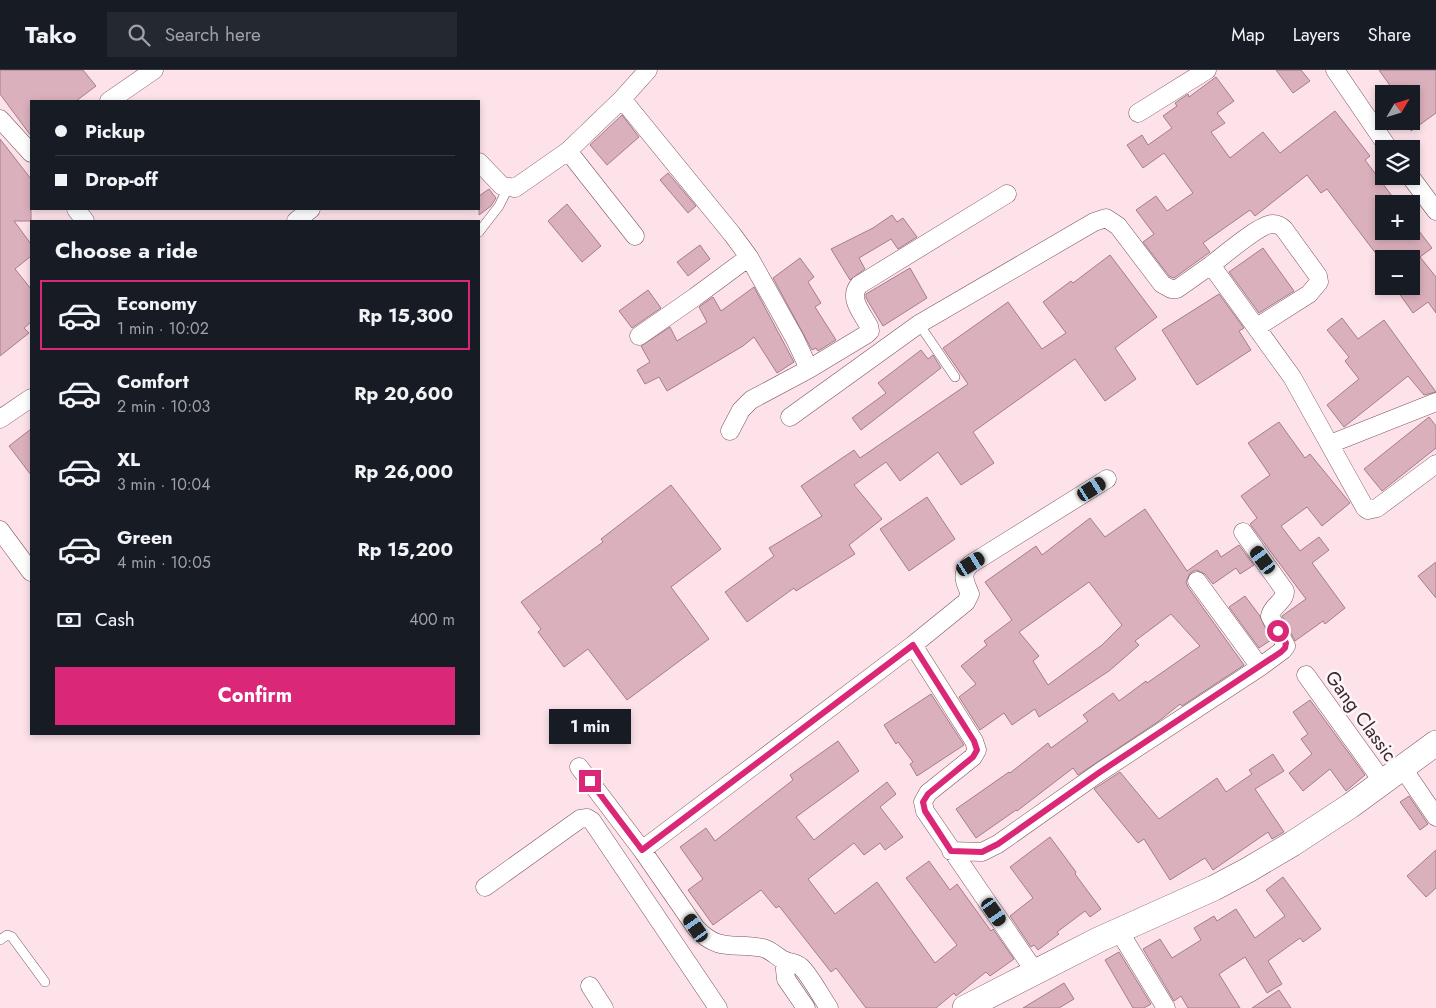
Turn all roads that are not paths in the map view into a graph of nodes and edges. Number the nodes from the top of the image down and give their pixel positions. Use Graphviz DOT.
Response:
graph roads {
  1 [pos="154,70"];
  2 [pos="648,70"];
  3 [pos="1207,70"];
  4 [pos="1335,70"];
  5 [pos="622,99"];
  6 [pos="110,100"];
  7 [pos="1138,112"];
  8 [pos="0,119"];
  9 [pos="1383,140"];
  10 [pos="568,150"];
  11 [pos="30,152"];
  12 [pos="480,163"];
  13 [pos="1417,185"];
  14 [pos="508,188"];
  15 [pos="1007,194"];
  16 [pos="311,210"];
  17 [pos="1436,211"];
  18 [pos="297,220"];
  19 [pos="480,231"];
  20 [pos="635,236"];
  21 [pos="749,257"];
  22 [pos="1211,265"];
  23 [pos="919,324"];
  24 [pos="1257,327"];
  25 [pos="638,336"];
  26 [pos="808,369"];
  27 [pos="955,377"];
  28 [pos="30,399"];
  29 [pos="1436,402"];
  30 [pos="790,417"];
  31 [pos="0,418"];
  32 [pos="730,431"];
  33 [pos="1330,444"];
  34 [pos="1436,464"];
  35 [pos="1107,479"];
  36 [pos="0,530"];
  37 [pos="1243,532"];
  38 [pos="30,571"];
  39 [pos="1197,581"];
  40 [pos="913,645"];
  41 [pos="1260,667"];
  42 [pos="1306,675"];
  43 [pos="1436,743"];
  44 [pos="579,767"];
  45 [pos="1392,775"];
  46 [pos="1436,816"];
  47 [pos="642,850"];
  48 [pos="951,851"];
  49 [pos="485,887"];
  50 [pos="1119,931"];
  51 [pos="0,940"];
  52 [pos="784,960"];
  53 [pos="1036,973"];
  54 [pos="45,982"];
  55 [pos="590,986"];
  56 [pos="974,1006"];
  57 [pos="604,1008"];
  58 [pos="718,1008"];
  59 [pos="806,1008"];
  60 [pos="829,1008"];
  61 [pos="1166,1008"];
  1 -- 6 [label="street"];
  2 -- 5 [label="street"];
  3 -- 7 [label="street"];
  4 -- 9 [label="street"];
  5 -- 10 [label="street"];
  5 -- 21 [label="street"];
  8 -- 11 [label="street"];
  10 -- 14 [label="street"];
  10 -- 20 [label="street"];
  12 -- 14 [label="street"];
  13 -- 17 [label="street"];
  14 -- 19 [label="lane"];
  15 -- 26 [label="street"];
  16 -- 18 [label="street"];
  21 -- 25 [label="street"];
  21 -- 26 [label="street"];
  22 -- 23 [label="street"];
  22 -- 24 [label="street"];
  22 -- 24 [label="street"];
  23 -- 27 [label="lane"];
  23 -- 30 [label="street"];
  24 -- 33 [label="street"];
  26 -- 32 [label="street"];
  28 -- 31 [label="street"];
  29 -- 33 [label="street"];
  33 -- 34 [label="street"];
  35 -- 40 [label="street"];
  36 -- 38 [label="street"];
  37 -- 41 [label="street"];
  39 -- 41 [label="street"];
  40 -- 47 [label="street"];
  40 -- 48 [label="street"];
  41 -- 48 [label="street"];
  42 -- 45 [label="street, Gang Classic"];
  43 -- 45 [label="street"];
  44 -- 47 [label="street"];
  45 -- 46 [label="street, Gang Classic"];
  45 -- 50 [label="street"];
  47 -- 52 [label="street"];
  48 -- 53 [label="street"];
  49 -- 58 [label="street"];
  50 -- 53 [label="street"];
  50 -- 61 [label="street"];
  51 -- 54 [label="lane"];
  52 -- 59 [label="street"];
  52 -- 60 [label="street"];
  53 -- 56 [label="street"];
  55 -- 57 [label="street"];
}
